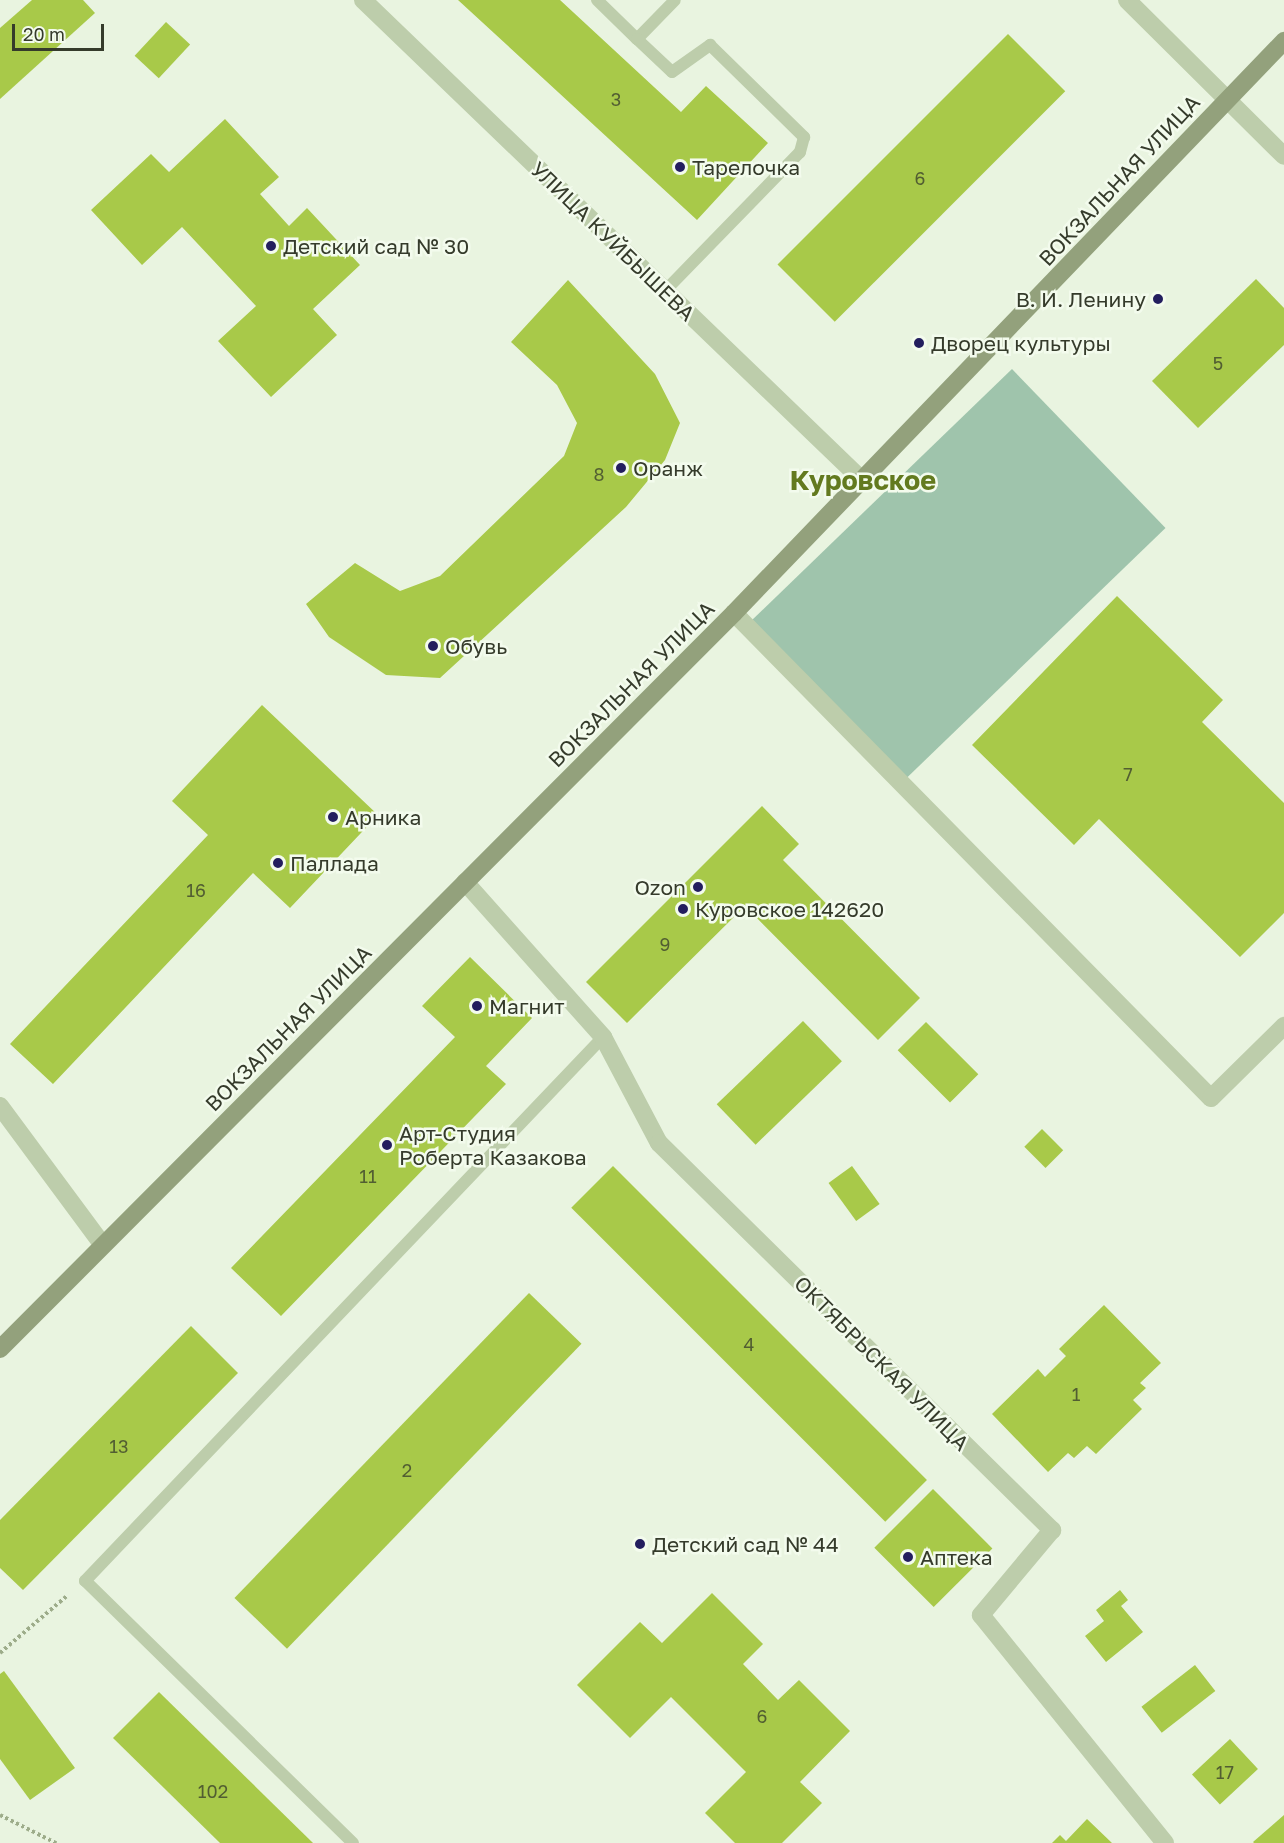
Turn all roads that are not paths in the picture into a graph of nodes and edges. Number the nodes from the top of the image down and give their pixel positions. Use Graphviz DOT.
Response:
graph roads {
  1 [pos="363,0"];
  2 [pos="597,0"];
  3 [pos="675,0"];
  4 [pos="1127,0"];
  5 [pos="637,39"];
  6 [pos="1284,41"];
  7 [pos="1227,99"];
  8 [pos="1284,156"];
  9 [pos="665,291"];
  10 [pos="863,481"];
  11 [pos="734,614"];
  12 [pos="465,882"];
  13 [pos="1284,1026"];
  14 [pos="603,1037"];
  15 [pos="0,1107"];
  16 [pos="103,1245"];
  17 [pos="0,1349"];
  18 [pos="353,1843"];
  19 [pos="1165,1843"];
  1 -- 9 [label="street, УЛИЦА КУЙБЫШЕВА"];
  2 -- 5 [label="lane"];
  3 -- 5 [label="lane"];
  4 -- 7 [label="street"];
  5 -- 9 [label="lane"];
  6 -- 7 [label="street, ВОКЗАЛЬНАЯ УЛИЦА"];
  7 -- 8 [label="street"];
  7 -- 10 [label="street, ВОКЗАЛЬНАЯ УЛИЦА"];
  9 -- 10 [label="street, УЛИЦА КУЙБЫШЕВА"];
  10 -- 11 [label="street, ВОКЗАЛЬНАЯ УЛИЦА"];
  11 -- 12 [label="street, ВОКЗАЛЬНАЯ УЛИЦА"];
  11 -- 13 [label="street"];
  12 -- 14 [label="street, ОКТЯБРЬСКАЯ УЛИЦА"];
  12 -- 16 [label="street, ВОКЗАЛЬНАЯ УЛИЦА"];
  14 -- 18 [label="lane"];
  14 -- 19 [label="street, ОКТЯБРЬСКАЯ УЛИЦА"];
  15 -- 16 [label="street"];
  16 -- 17 [label="street, ВОКЗАЛЬНАЯ УЛИЦА"];
}
